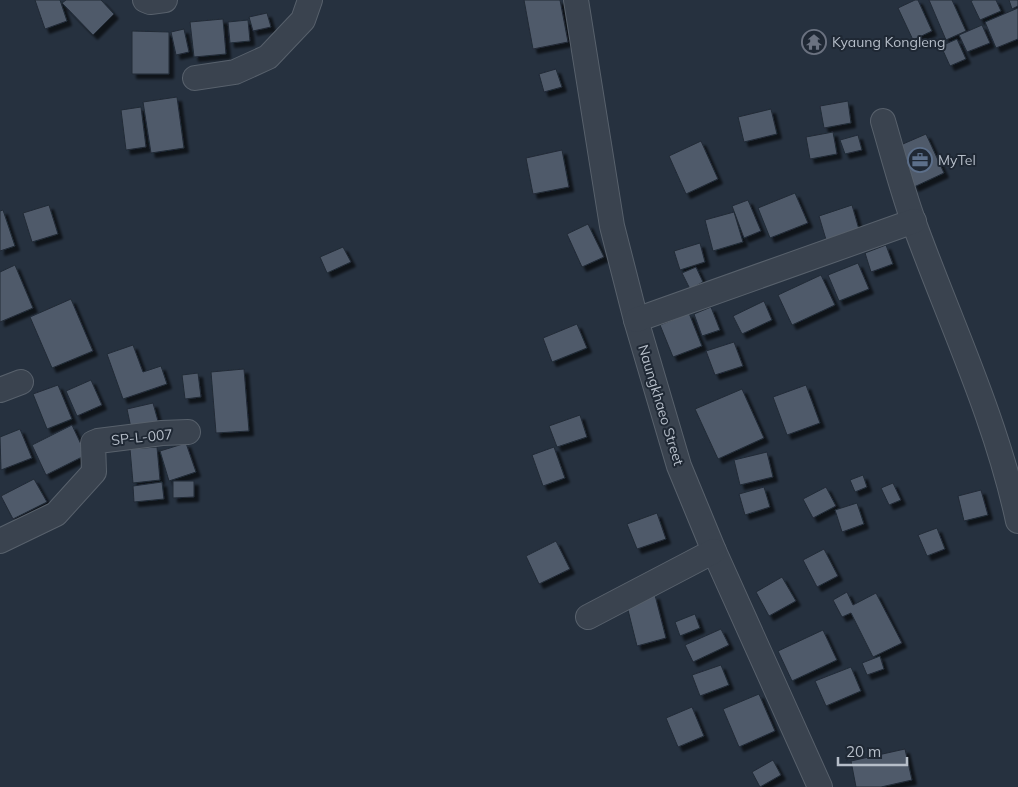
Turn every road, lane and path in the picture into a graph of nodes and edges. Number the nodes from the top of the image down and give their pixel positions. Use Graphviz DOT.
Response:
graph roads {
  1 [pos="144,0"];
  2 [pos="165,0"];
  3 [pos="310,0"];
  4 [pos="576,0"];
  5 [pos="195,78"];
  6 [pos="883,121"];
  7 [pos="914,221"];
  8 [pos="636,320"];
  9 [pos="188,432"];
  10 [pos="1018,521"];
  11 [pos="0,541"];
  12 [pos="714,551"];
  13 [pos="588,618"];
  14 [pos="820,787"];
  1 -- 2 [label="street"];
  3 -- 5 [label="street"];
  4 -- 8 [label="street, Naungkhaeo Street"];
  6 -- 7 [label="street"];
  7 -- 8 [label="street"];
  7 -- 10 [label="street"];
  8 -- 12 [label="street, Naungkhaeo Street"];
  9 -- 11 [label="street, SP-L-007"];
  12 -- 13 [label="street"];
  12 -- 14 [label="street, Naungkhaeo Street"];
}
